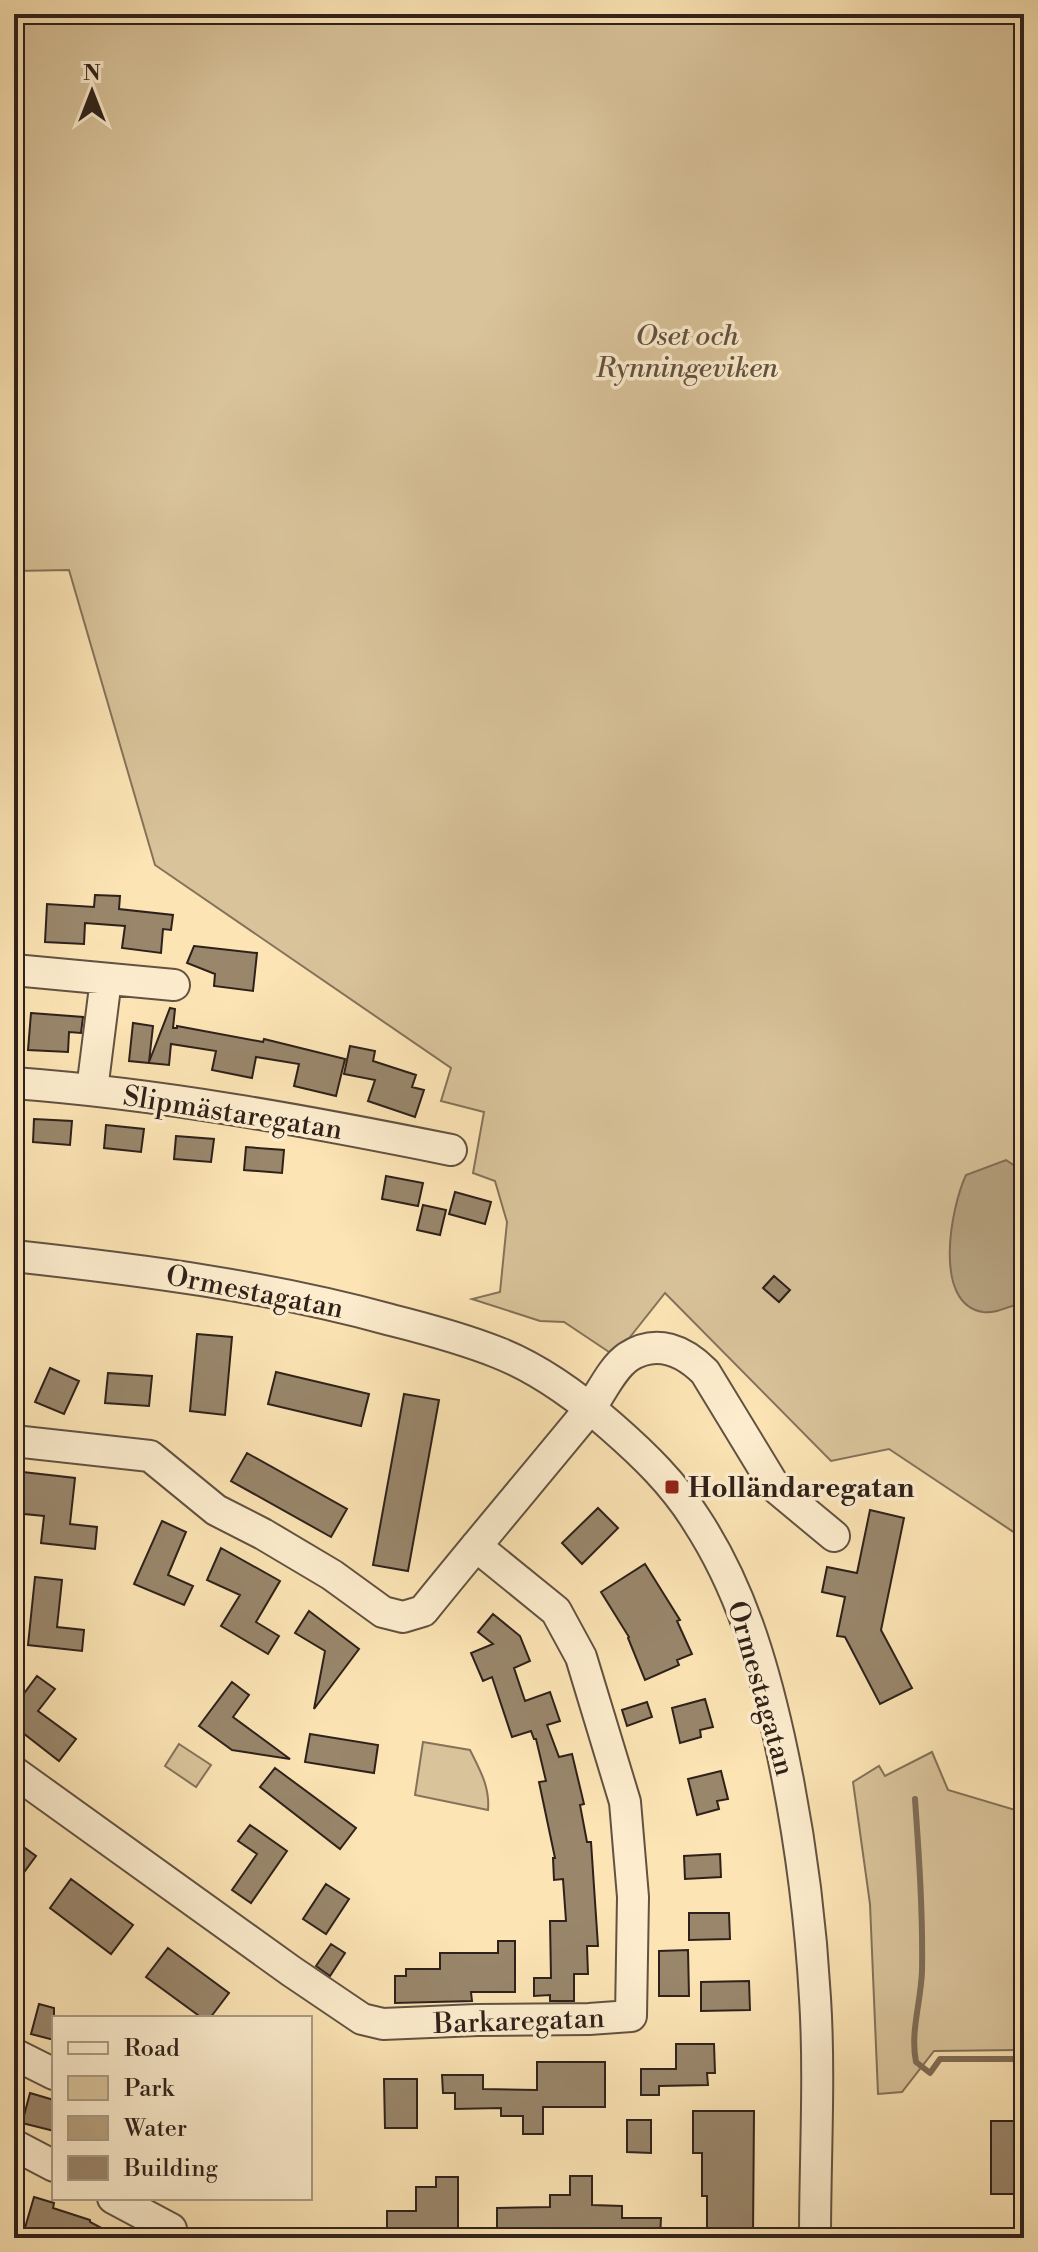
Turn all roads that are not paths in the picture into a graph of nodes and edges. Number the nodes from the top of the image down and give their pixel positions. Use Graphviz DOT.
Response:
graph roads {
  1 [pos="14,970"];
  2 [pos="106,979"];
  3 [pos="174,985"];
  4 [pos="14,1083"];
  5 [pos="92,1090"];
  6 [pos="451,1150"];
  7 [pos="14,1256"];
  8 [pos="590,1408"];
  9 [pos="14,1441"];
  10 [pos="834,1536"];
  11 [pos="476,1546"];
  12 [pos="14,1772"];
  13 [pos="14,2054"];
  14 [pos="52,2073"];
  15 [pos="14,2145"];
  16 [pos="52,2165"];
  17 [pos="118,2200"];
  18 [pos="171,2229"];
  19 [pos="815,2238"];
  1 -- 2 [label="street"];
  2 -- 3 [label="street"];
  2 -- 5 [label="street"];
  4 -- 5 [label="street, Slipmästaregatan"];
  5 -- 6 [label="street, Slipmästaregatan"];
  7 -- 8 [label="street, Ormestagatan"];
  8 -- 10 [label="street"];
  8 -- 11 [label="street"];
  8 -- 19 [label="street, Ormestagatan"];
  9 -- 11 [label="street"];
  11 -- 12 [label="street, Barkaregatan"];
  13 -- 14 [label="street"];
  15 -- 16 [label="street"];
  17 -- 18 [label="street"];
}
